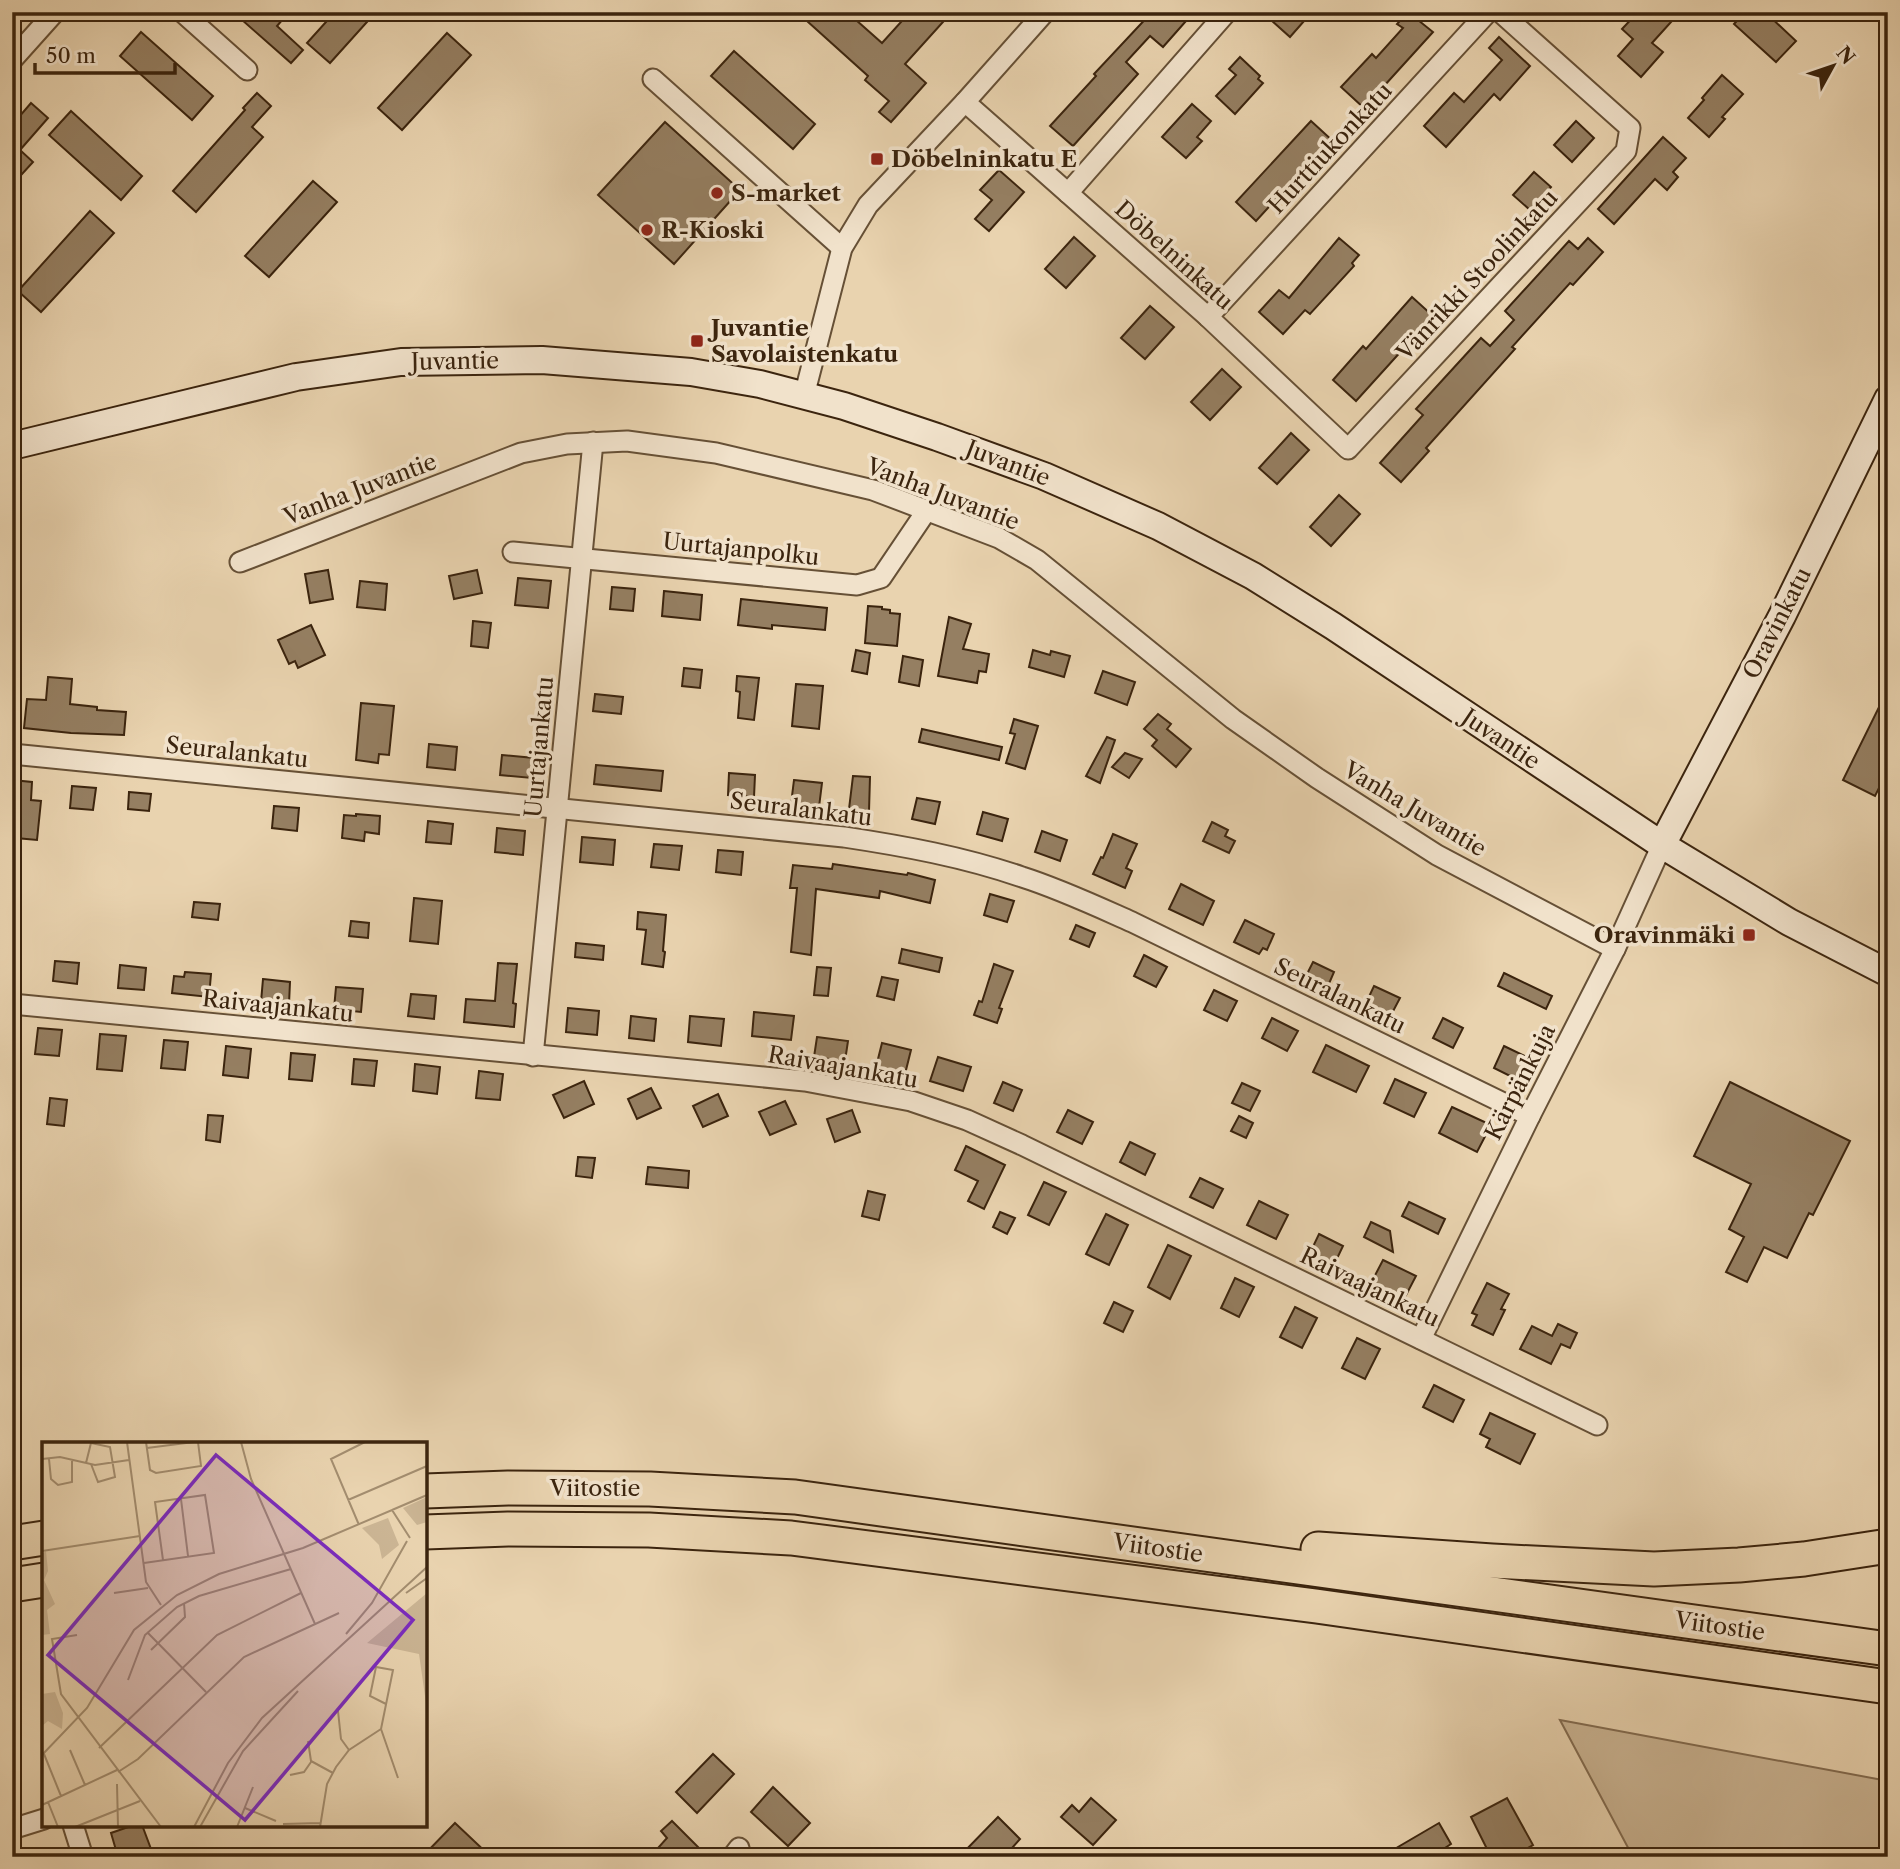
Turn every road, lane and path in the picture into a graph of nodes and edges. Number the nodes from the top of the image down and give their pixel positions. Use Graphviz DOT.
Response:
graph roads {
  1 [pos="55,12"];
  2 [pos="182,12"];
  3 [pos="1045,12"];
  4 [pos="1227,12"];
  5 [pos="1488,12"];
  6 [pos="1500,12"];
  7 [pos="12,60"];
  8 [pos="247,70"];
  9 [pos="653,79"];
  10 [pos="965,102"];
  11 [pos="1068,193"];
  12 [pos="842,248"];
  13 [pos="1208,317"];
  14 [pos="804,396"];
  15 [pos="1888,399"];
  16 [pos="593,442"];
  17 [pos="12,446"];
  18 [pos="1348,449"];
  19 [pos="928,510"];
  20 [pos="513,552"];
  21 [pos="582,558"];
  22 [pos="240,562"];
  23 [pos="12,754"];
  24 [pos="558,808"];
  25 [pos="1662,845"];
  26 [pos="1615,949"];
  27 [pos="1888,973"];
  28 [pos="12,1004"];
  29 [pos="533,1055"];
  30 [pos="1530,1116"];
  31 [pos="1421,1339"];
  32 [pos="1597,1425"];
  33 [pos="427,1491"];
  34 [pos="1038,1531"];
  35 [pos="427,1532"];
  36 [pos="42,1538"];
  37 [pos="12,1543"];
  38 [pos="1888,1546"];
  39 [pos="42,1580"];
  40 [pos="12,1585"];
  41 [pos="1888,1649"];
  42 [pos="1888,1687"];
  43 [pos="42,1820"];
  44 [pos="74,1827"];
  45 [pos="12,1829"];
  46 [pos="83,1857"];
  1 -- 7 [label="street"];
  2 -- 8 [label="street"];
  3 -- 10 [label="street"];
  4 -- 11 [label="street"];
  5 -- 13 [label="street, Hurttiukonkatu"];
  6 -- 18 [label="street, Vänrikki Stoolinkatu"];
  9 -- 12 [label="street"];
  10 -- 11 [label="street, Döbelninkatu"];
  10 -- 12 [label="street"];
  11 -- 13 [label="street, Döbelninkatu"];
  12 -- 14 [label="street"];
  13 -- 18 [label="street, Döbelninkatu"];
  14 -- 17 [label="main road, Juvantie"];
  14 -- 25 [label="main road, Juvantie"];
  15 -- 25 [label="main road, Oravinkatu"];
  16 -- 19 [label="street, Vanha Juvantie"];
  16 -- 21 [label="street, Uurtajankatu"];
  16 -- 22 [label="street, Vanha Juvantie"];
  19 -- 21 [label="street, Uurtajanpolku"];
  19 -- 26 [label="street, Vanha Juvantie"];
  20 -- 21 [label="street, Uurtajanpolku"];
  21 -- 24 [label="street, Uurtajankatu"];
  23 -- 24 [label="street, Seuralankatu"];
  24 -- 29 [label="street, Uurtajankatu"];
  24 -- 30 [label="street, Seuralankatu"];
  25 -- 26 [label="street, Kärpänkuja"];
  25 -- 27 [label="main road, Juvantie"];
  26 -- 30 [label="street, Kärpänkuja"];
  28 -- 29 [label="street, Raivaajankatu"];
  29 -- 31 [label="street, Raivaajankatu"];
  30 -- 31 [label="street, Kärpänkuja"];
  31 -- 32 [label="street, Raivaajankatu"];
  33 -- 34 [label="highway, Viitostie"];
  34 -- 38 [label="highway"];
  34 -- 41 [label="highway, Viitostie"];
  35 -- 42 [label="highway, Viitostie"];
  36 -- 37 [label="highway"];
  39 -- 40 [label="highway"];
  43 -- 45 [label="street"];
  44 -- 46 [label="street"];
}
